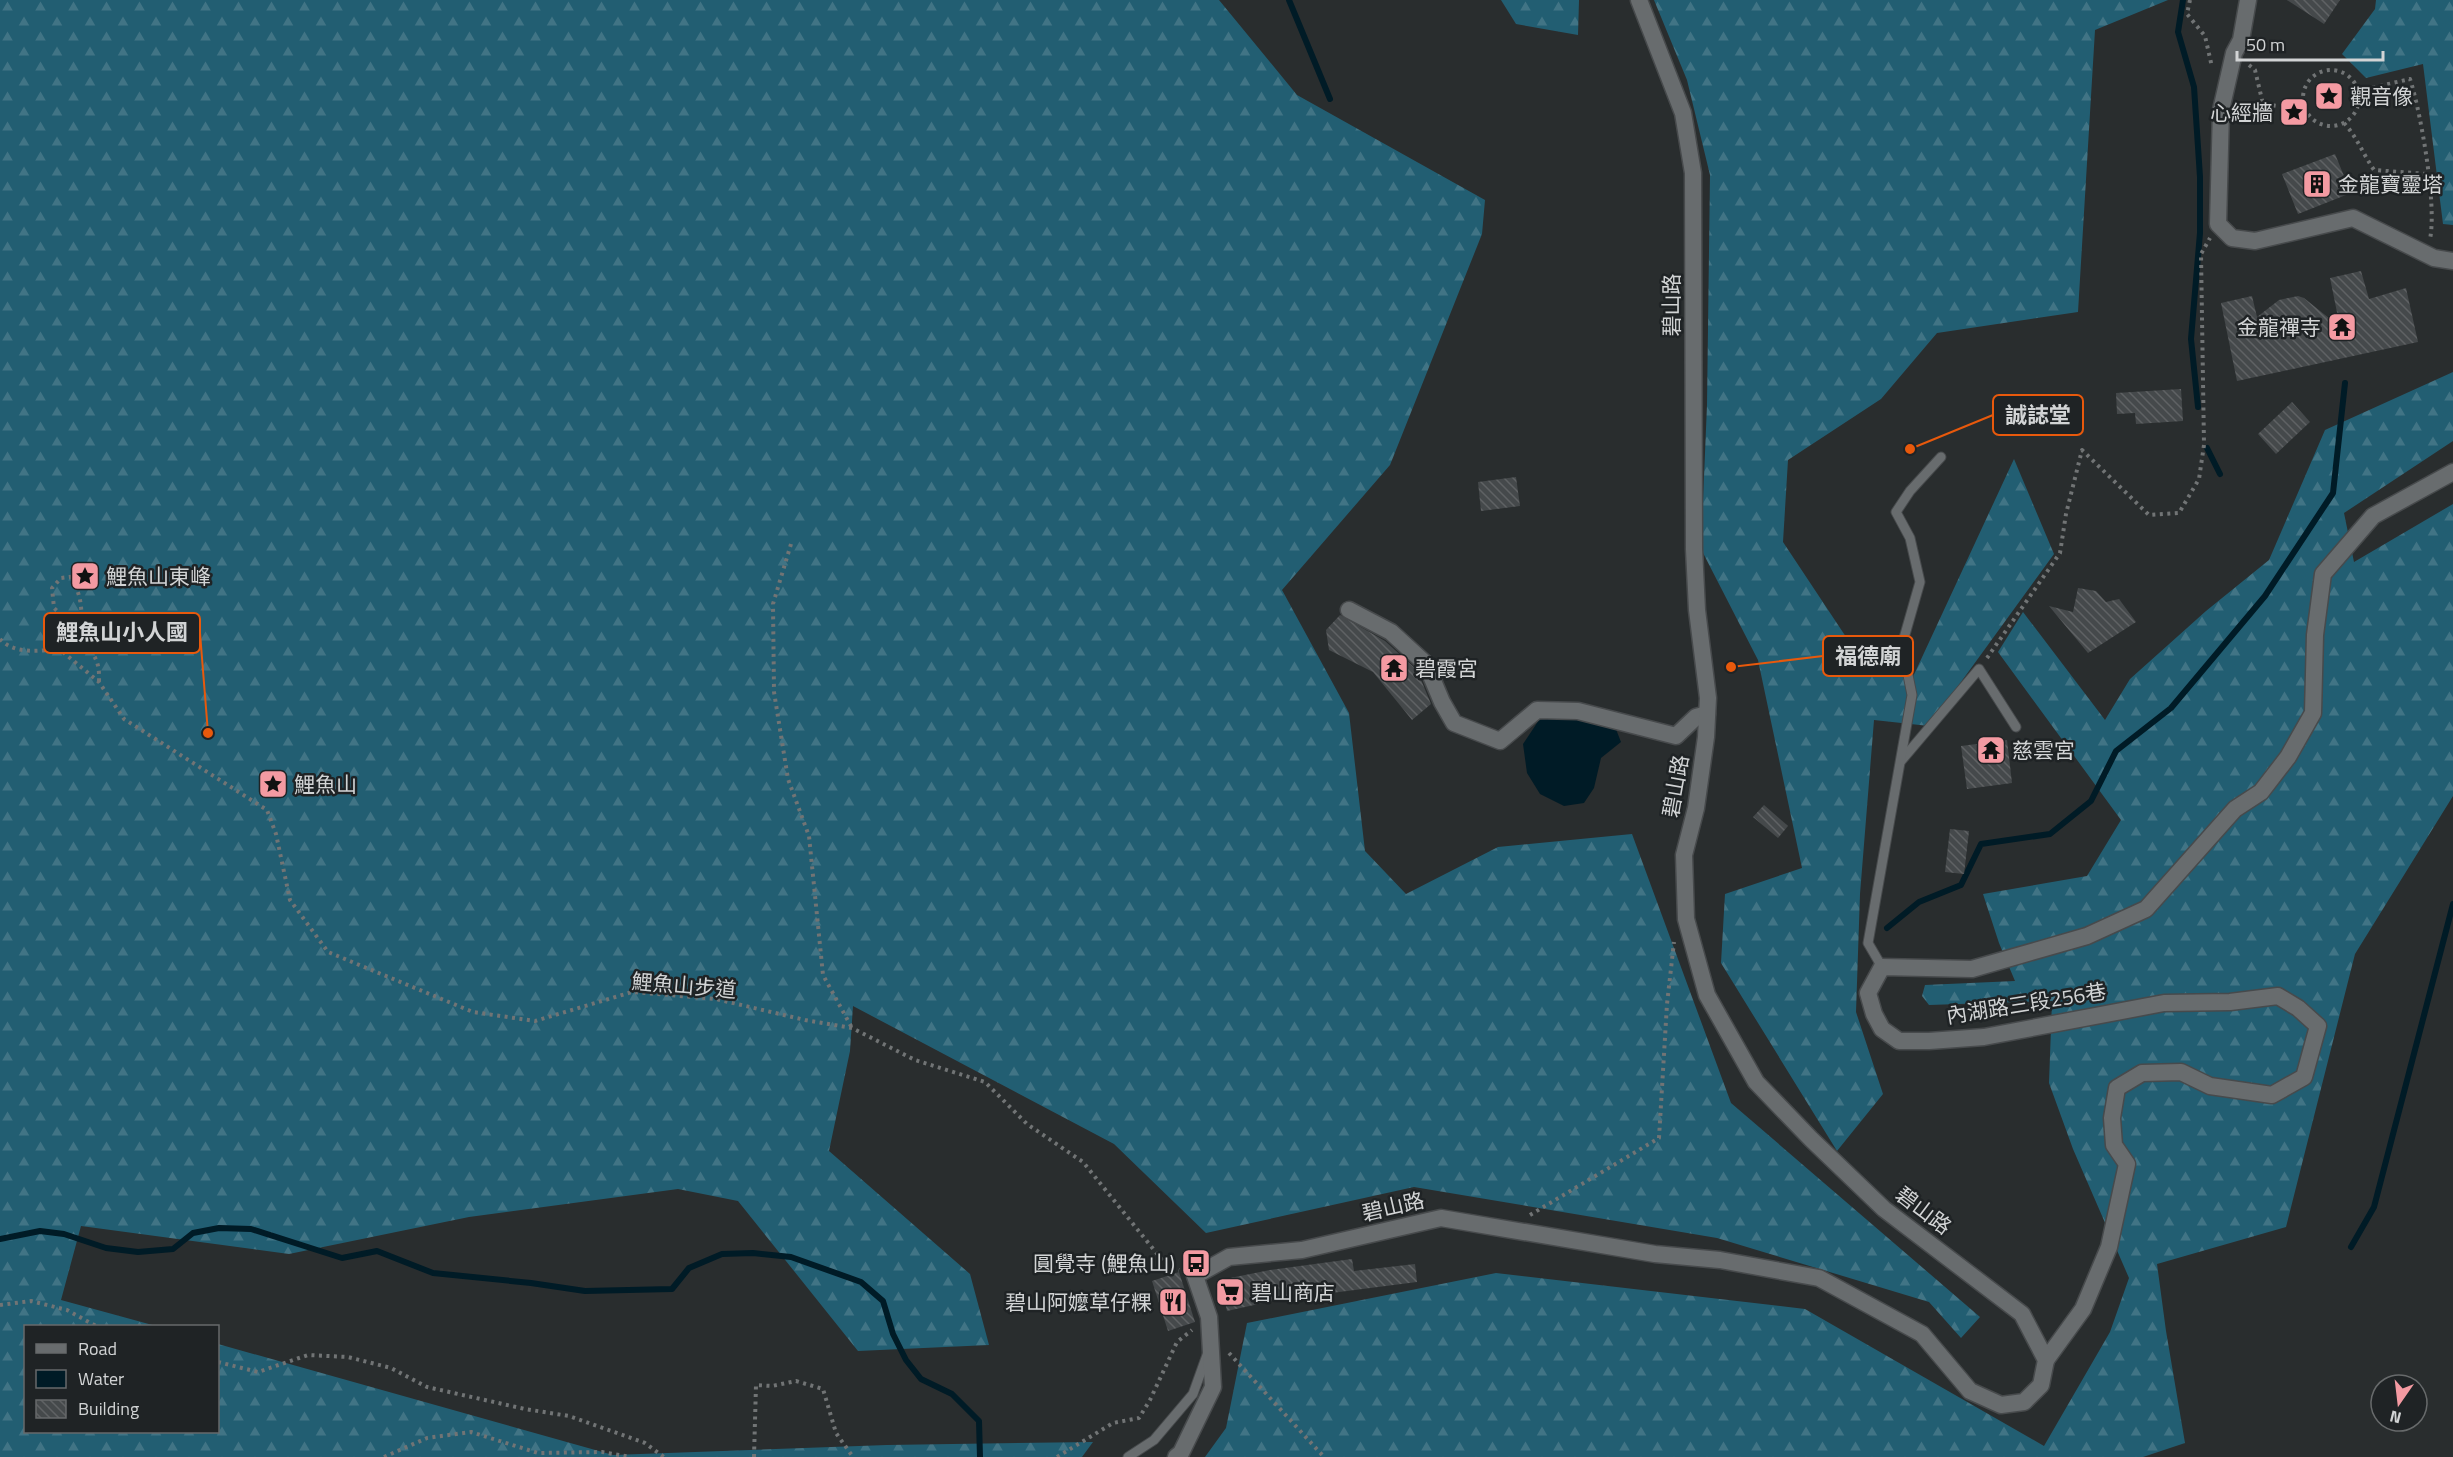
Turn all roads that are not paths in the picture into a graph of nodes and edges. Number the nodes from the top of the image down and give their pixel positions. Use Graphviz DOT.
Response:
graph roads {
  1 [pos="1639,0"];
  2 [pos="2248,0"];
  3 [pos="2453,261"];
  4 [pos="1941,458"];
  5 [pos="2453,472"];
  6 [pos="1349,610"];
  7 [pos="1707,714"];
  8 [pos="2016,727"];
  9 [pos="1901,762"];
  10 [pos="1882,967"];
  11 [pos="1210,1331"];
  12 [pos="2046,1360"];
  13 [pos="1128,1457"];
  14 [pos="1176,1457"];
  1 -- 7 [label="street, 碧山路"];
  2 -- 3 [label="street"];
  4 -- 9 [label="lane"];
  5 -- 10 [label="street, 內湖路三段256巷"];
  6 -- 7 [label="street"];
  7 -- 12 [label="street, 碧山路"];
  8 -- 9 [label="lane"];
  9 -- 10 [label="lane"];
  10 -- 12 [label="street, 內湖路三段256巷"];
  11 -- 12 [label="street, 碧山路"];
  11 -- 13 [label="lane"];
  11 -- 14 [label="street"];
}
